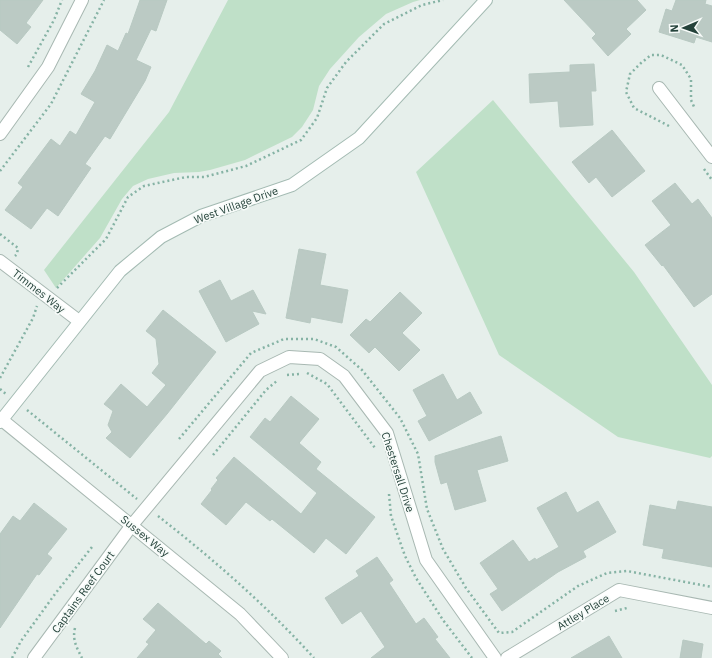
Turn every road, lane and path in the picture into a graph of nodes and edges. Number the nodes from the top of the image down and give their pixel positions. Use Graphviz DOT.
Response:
graph roads {
  1 [pos="62,0"];
  2 [pos="82,0"];
  3 [pos="104,0"];
  4 [pos="443,0"];
  5 [pos="486,0"];
  6 [pos="26,72"];
  7 [pos="659,88"];
  8 [pos="0,134"];
  9 [pos="712,157"];
  10 [pos="0,171"];
  11 [pos="0,261"];
  12 [pos="46,296"];
  13 [pos="79,321"];
  14 [pos="0,378"];
  15 [pos="0,389"];
  16 [pos="16,402"];
  17 [pos="1,421"];
  18 [pos="179,439"];
  19 [pos="377,450"];
  20 [pos="213,455"];
  21 [pos="388,488"];
  22 [pos="147,507"];
  23 [pos="132,525"];
  24 [pos="92,547"];
  25 [pos="712,587"];
  26 [pos="712,608"];
  27 [pos="633,609"];
  28 [pos="614,611"];
  29 [pos="75,628"];
  30 [pos="12,658"];
  31 [pos="34,658"];
  32 [pos="82,658"];
  33 [pos="282,658"];
  34 [pos="314,658"];
  35 [pos="472,658"];
  36 [pos="495,658"];
  37 [pos="507,658"];
  1 -- 6 [label="path"];
  2 -- 8 [label="street"];
  3 -- 10 [label="path"];
  4 -- 12 [label="path"];
  5 -- 13 [label="street, West Village Drive"];
  7 -- 9 [label="street"];
  11 -- 12 [label="street, Timmes Way"];
  12 -- 13 [label="street, Timmes Way"];
  12 -- 14 [label="path"];
  13 -- 16 [label="street, West Village Drive"];
  15 -- 16 [label="path"];
  16 -- 17 [label="street, West Village Drive"];
  16 -- 22 [label="path"];
  17 -- 23 [label="street, Sussex Way"];
  18 -- 25 [label="path"];
  19 -- 20 [label="path"];
  21 -- 35 [label="path"];
  22 -- 23 [label="street, Chestersall Drive"];
  22 -- 34 [label="path"];
  22 -- 36 [label="street, Chestersall Drive"];
  23 -- 31 [label="street, Captains Reef Court"];
  23 -- 33 [label="street, Sussex Way"];
  24 -- 30 [label="path"];
  26 -- 37 [label="street, Attley Place"];
  27 -- 28 [label="path"];
  29 -- 32 [label="path"];
}
